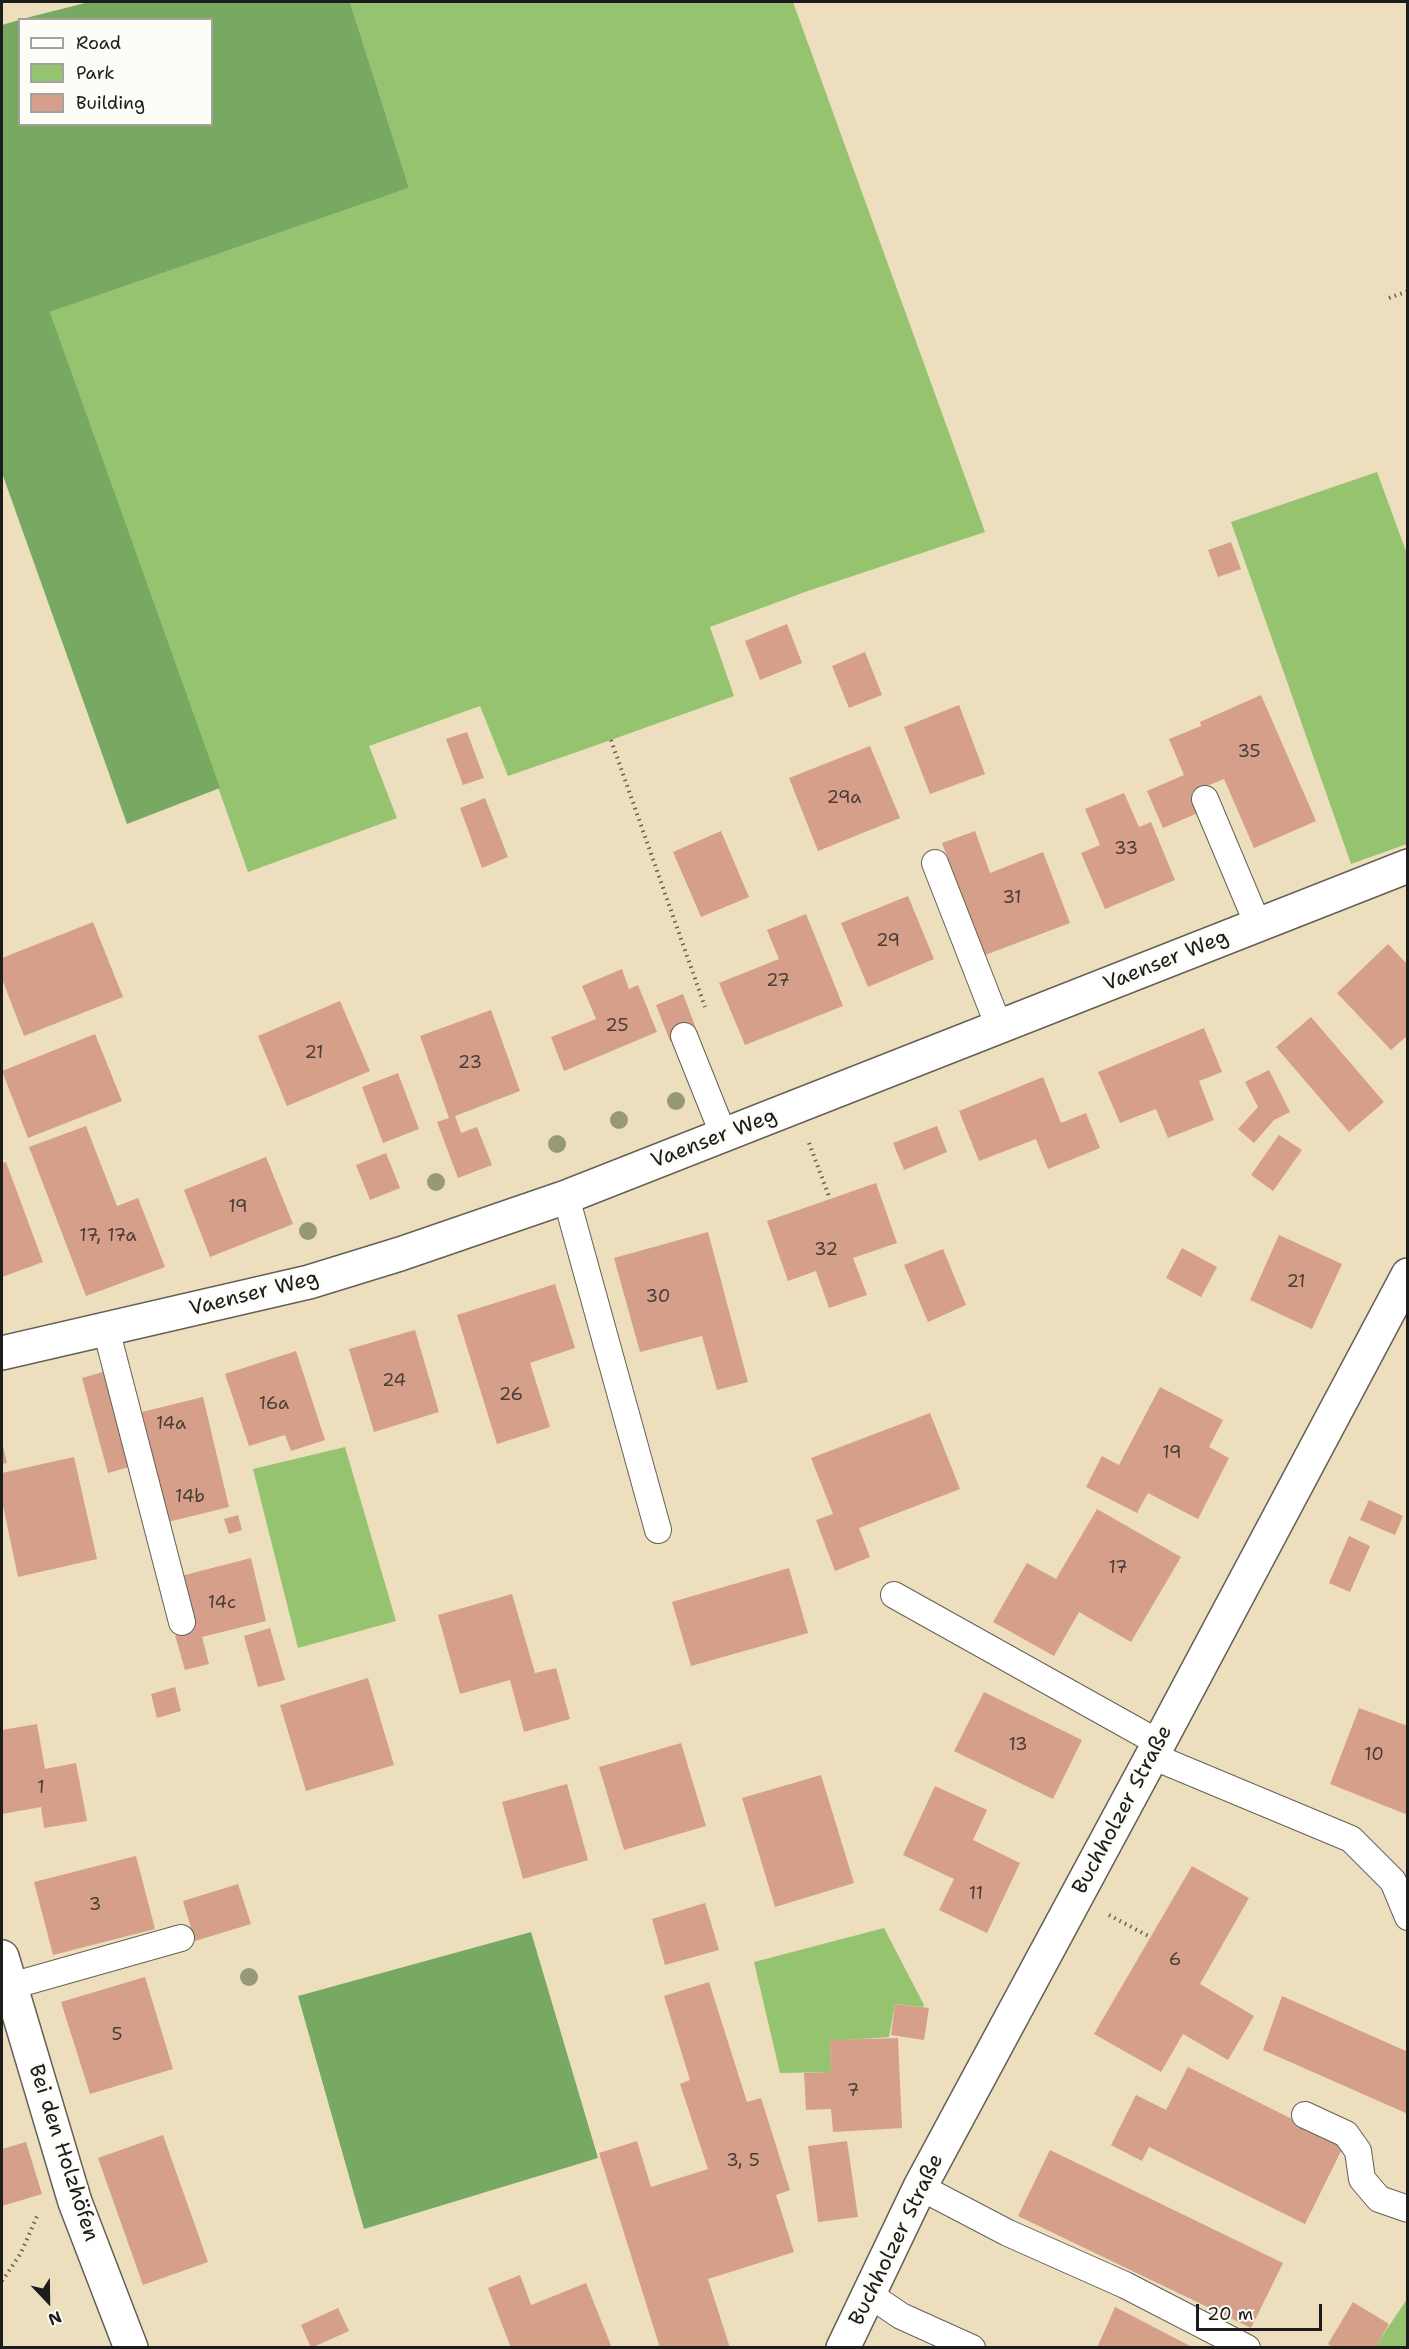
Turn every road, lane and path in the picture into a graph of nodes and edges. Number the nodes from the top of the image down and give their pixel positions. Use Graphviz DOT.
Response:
graph roads {
  1 [pos="1407,291"];
  2 [pos="1389,298"];
  3 [pos="611,740"];
  4 [pos="1205,799"];
  5 [pos="935,863"];
  6 [pos="1407,866"];
  7 [pos="1258,925"];
  8 [pos="708,1016"];
  9 [pos="999,1027"];
  10 [pos="684,1036"];
  11 [pos="796,1107"];
  12 [pos="724,1136"];
  13 [pos="566,1197"];
  14 [pos="830,1199"];
  15 [pos="1407,1275"];
  16 [pos="106,1329"];
  17 [pos="2,1353"];
  18 [pos="658,1530"];
  19 [pos="894,1595"];
  20 [pos="182,1622"];
  21 [pos="1156,1750"];
  22 [pos="1076,1897"];
  23 [pos="1407,1917"];
  24 [pos="1150,1937"];
  25 [pos="182,1938"];
  26 [pos="6,1971"];
  27 [pos="1305,2115"];
  28 [pos="920,2187"];
  29 [pos="72,2189"];
  30 [pos="1407,2210"];
  31 [pos="2,2281"];
  32 [pos="870,2295"];
  33 [pos="131,2348"];
  34 [pos="843,2348"];
  35 [pos="972,2348"];
  36 [pos="1247,2348"];
  1 -- 2 [label="path"];
  3 -- 8 [label="path"];
  4 -- 7 [label="lane"];
  5 -- 9 [label="lane"];
  6 -- 7 [label="street, Vaenser Weg"];
  7 -- 9 [label="street, Vaenser Weg"];
  9 -- 11 [label="street, Vaenser Weg"];
  10 -- 12 [label="lane"];
  11 -- 12 [label="street, Vaenser Weg"];
  11 -- 14 [label="path"];
  12 -- 13 [label="street, Vaenser Weg"];
  13 -- 16 [label="street, Vaenser Weg"];
  13 -- 18 [label="lane"];
  15 -- 21 [label="street, Buchholzer Straße"];
  16 -- 17 [label="street, Vaenser Weg"];
  16 -- 20 [label="lane"];
  19 -- 21 [label="lane"];
  21 -- 22 [label="street, Buchholzer Straße"];
  21 -- 23 [label="lane"];
  22 -- 24 [label="path"];
  22 -- 28 [label="street, Buchholzer Straße"];
  25 -- 26 [label="lane"];
  26 -- 29 [label="street, Bei den Holzhöfen"];
  27 -- 30 [label="lane"];
  28 -- 32 [label="street, Buchholzer Straße"];
  28 -- 36 [label="lane"];
  29 -- 31 [label="path"];
  29 -- 33 [label="street, Bei den Holzhöfen"];
  32 -- 34 [label="street, Buchholzer Straße"];
  32 -- 35 [label="lane"];
}
